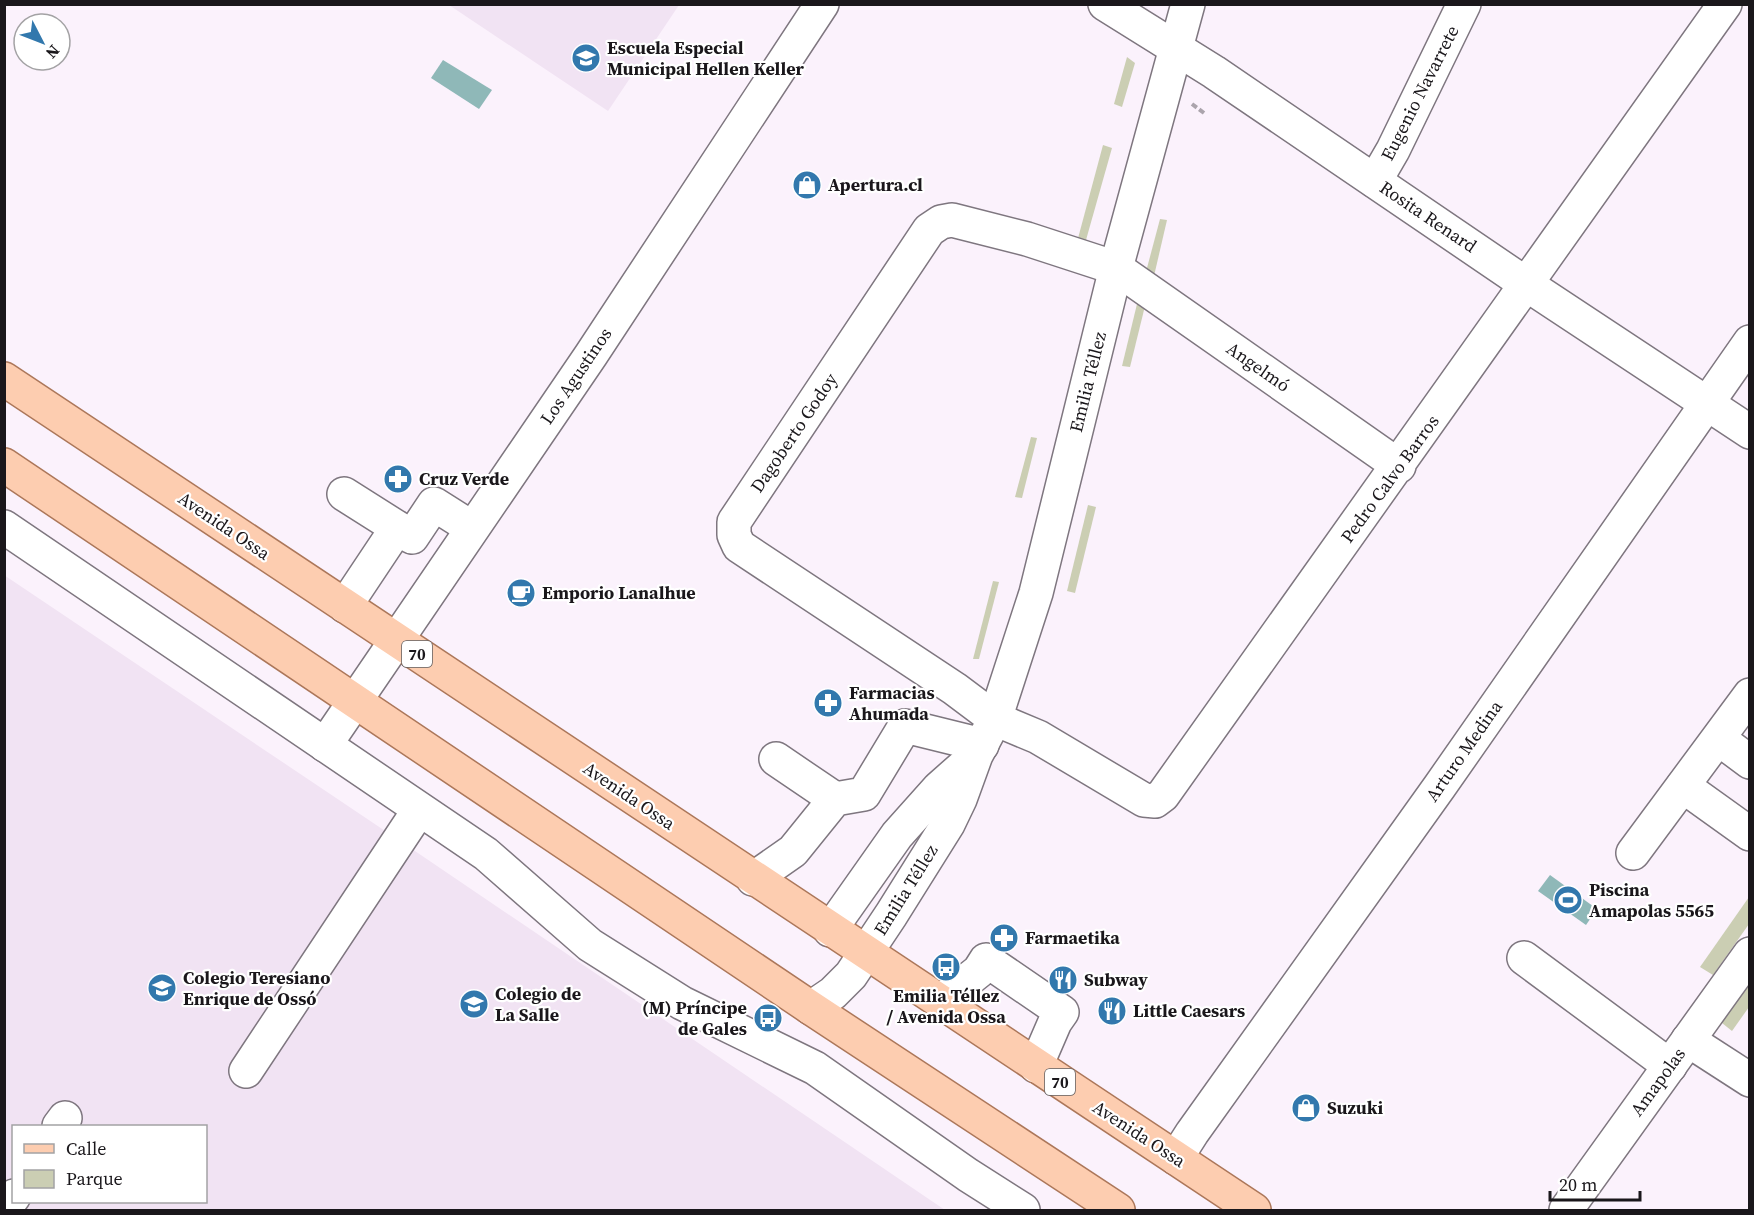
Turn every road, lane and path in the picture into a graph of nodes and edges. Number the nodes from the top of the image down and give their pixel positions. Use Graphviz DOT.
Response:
graph roads {
  1 [pos="822,4"];
  2 [pos="1105,4"];
  3 [pos="1188,4"];
  4 [pos="1464,4"];
  5 [pos="1725,4"];
  6 [pos="1176,48"];
  7 [pos="1375,182"];
  8 [pos="1116,268"];
  9 [pos="1526,284"];
  10 [pos="1749,342"];
  11 [pos="4,379"];
  12 [pos="1707,403"];
  13 [pos="1749,432"];
  14 [pos="4,465"];
  15 [pos="1399,466"];
  16 [pos="344,494"];
  17 [pos="4,527"];
  18 [pos="397,528"];
  19 [pos="472,528"];
  20 [pos="345,606"];
  21 [pos="396,641"];
  22 [pos="1749,694"];
  23 [pos="356,701"];
  24 [pos="1719,739"];
  25 [pos="984,740"];
  26 [pos="325,745"];
  27 [pos="776,759"];
  28 [pos="1749,762"];
  29 [pos="1683,786"];
  30 [pos="849,796"];
  31 [pos="419,810"];
  32 [pos="1749,834"];
  33 [pos="897,835"];
  34 [pos="1633,854"];
  35 [pos="753,879"];
  36 [pos="830,930"];
  37 [pos="866,954"];
  38 [pos="1749,954"];
  39 [pos="1524,958"];
  40 [pos="940,1002"];
  41 [pos="812,1008"];
  42 [pos="1679,1053"];
  43 [pos="1036,1066"];
  44 [pos="246,1071"];
  45 [pos="1749,1080"];
  46 [pos="1176,1158"];
  47 [pos="1023,1210"];
  48 [pos="1118,1210"];
  49 [pos="1254,1210"];
  50 [pos="1566,1210"];
  1 -- 19 [label="street, Los Agustinos"];
  2 -- 6 [label="street, Rosita Renard"];
  3 -- 6 [label="street, Emilia Téllez"];
  4 -- 7 [label="street, Eugenio Navarrete"];
  5 -- 9 [label="street, Pedro Calvo Barros"];
  6 -- 7 [label="street, Rosita Renard"];
  6 -- 8 [label="street, Emilia Téllez"];
  7 -- 9 [label="street, Rosita Renard"];
  8 -- 15 [label="street, Angelmó"];
  8 -- 25 [label="street, Emilia Téllez"];
  8 -- 25 [label="street, Dagoberto Godoy"];
  9 -- 12 [label="street, Rosita Renard"];
  9 -- 15 [label="street, Pedro Calvo Barros"];
  10 -- 12 [label="street, Arturo Medina"];
  11 -- 20 [label="main road, Avenida Ossa / 70"];
  12 -- 13 [label="street, Rosita Renard"];
  12 -- 46 [label="street, Arturo Medina"];
  14 -- 23 [label="main road"];
  15 -- 25 [label="street, Pedro Calvo Barros"];
  16 -- 18 [label="street"];
  17 -- 26 [label="street"];
  18 -- 19 [label="street"];
  18 -- 20 [label="street"];
  19 -- 21 [label="street, Los Agustinos"];
  20 -- 21 [label="main road, Avenida Ossa / 70"];
  21 -- 23 [label="street, Los Agustinos"];
  21 -- 35 [label="main road, Avenida Ossa / 70"];
  22 -- 24 [label="street"];
  23 -- 26 [label="street, Los Agustinos"];
  23 -- 41 [label="main road"];
  24 -- 28 [label="street"];
  24 -- 29 [label="street"];
  25 -- 30 [label="street"];
  25 -- 33 [label="street, Emilia Téllez"];
  25 -- 37 [label="street, Emilia Téllez"];
  26 -- 31 [label="street"];
  27 -- 30 [label="street"];
  29 -- 32 [label="street"];
  29 -- 34 [label="street"];
  30 -- 33 [label="street"];
  30 -- 35 [label="street"];
  31 -- 44 [label="street"];
  31 -- 47 [label="street"];
  33 -- 36 [label="street, Emilia Téllez"];
  35 -- 36 [label="main road, Avenida Ossa / 70"];
  36 -- 37 [label="main road, Avenida Ossa / 70"];
  37 -- 40 [label="main road, Avenida Ossa / 70"];
  37 -- 41 [label="street, Emilia Téllez"];
  38 -- 42 [label="street, Amapolas"];
  39 -- 42 [label="street"];
  40 -- 43 [label="main road, Avenida Ossa / 70"];
  40 -- 43 [label="street"];
  41 -- 48 [label="main road"];
  42 -- 45 [label="street"];
  42 -- 50 [label="street, Amapolas"];
  43 -- 46 [label="main road, Avenida Ossa / 70"];
  46 -- 49 [label="main road, Avenida Ossa / 70"];
}
